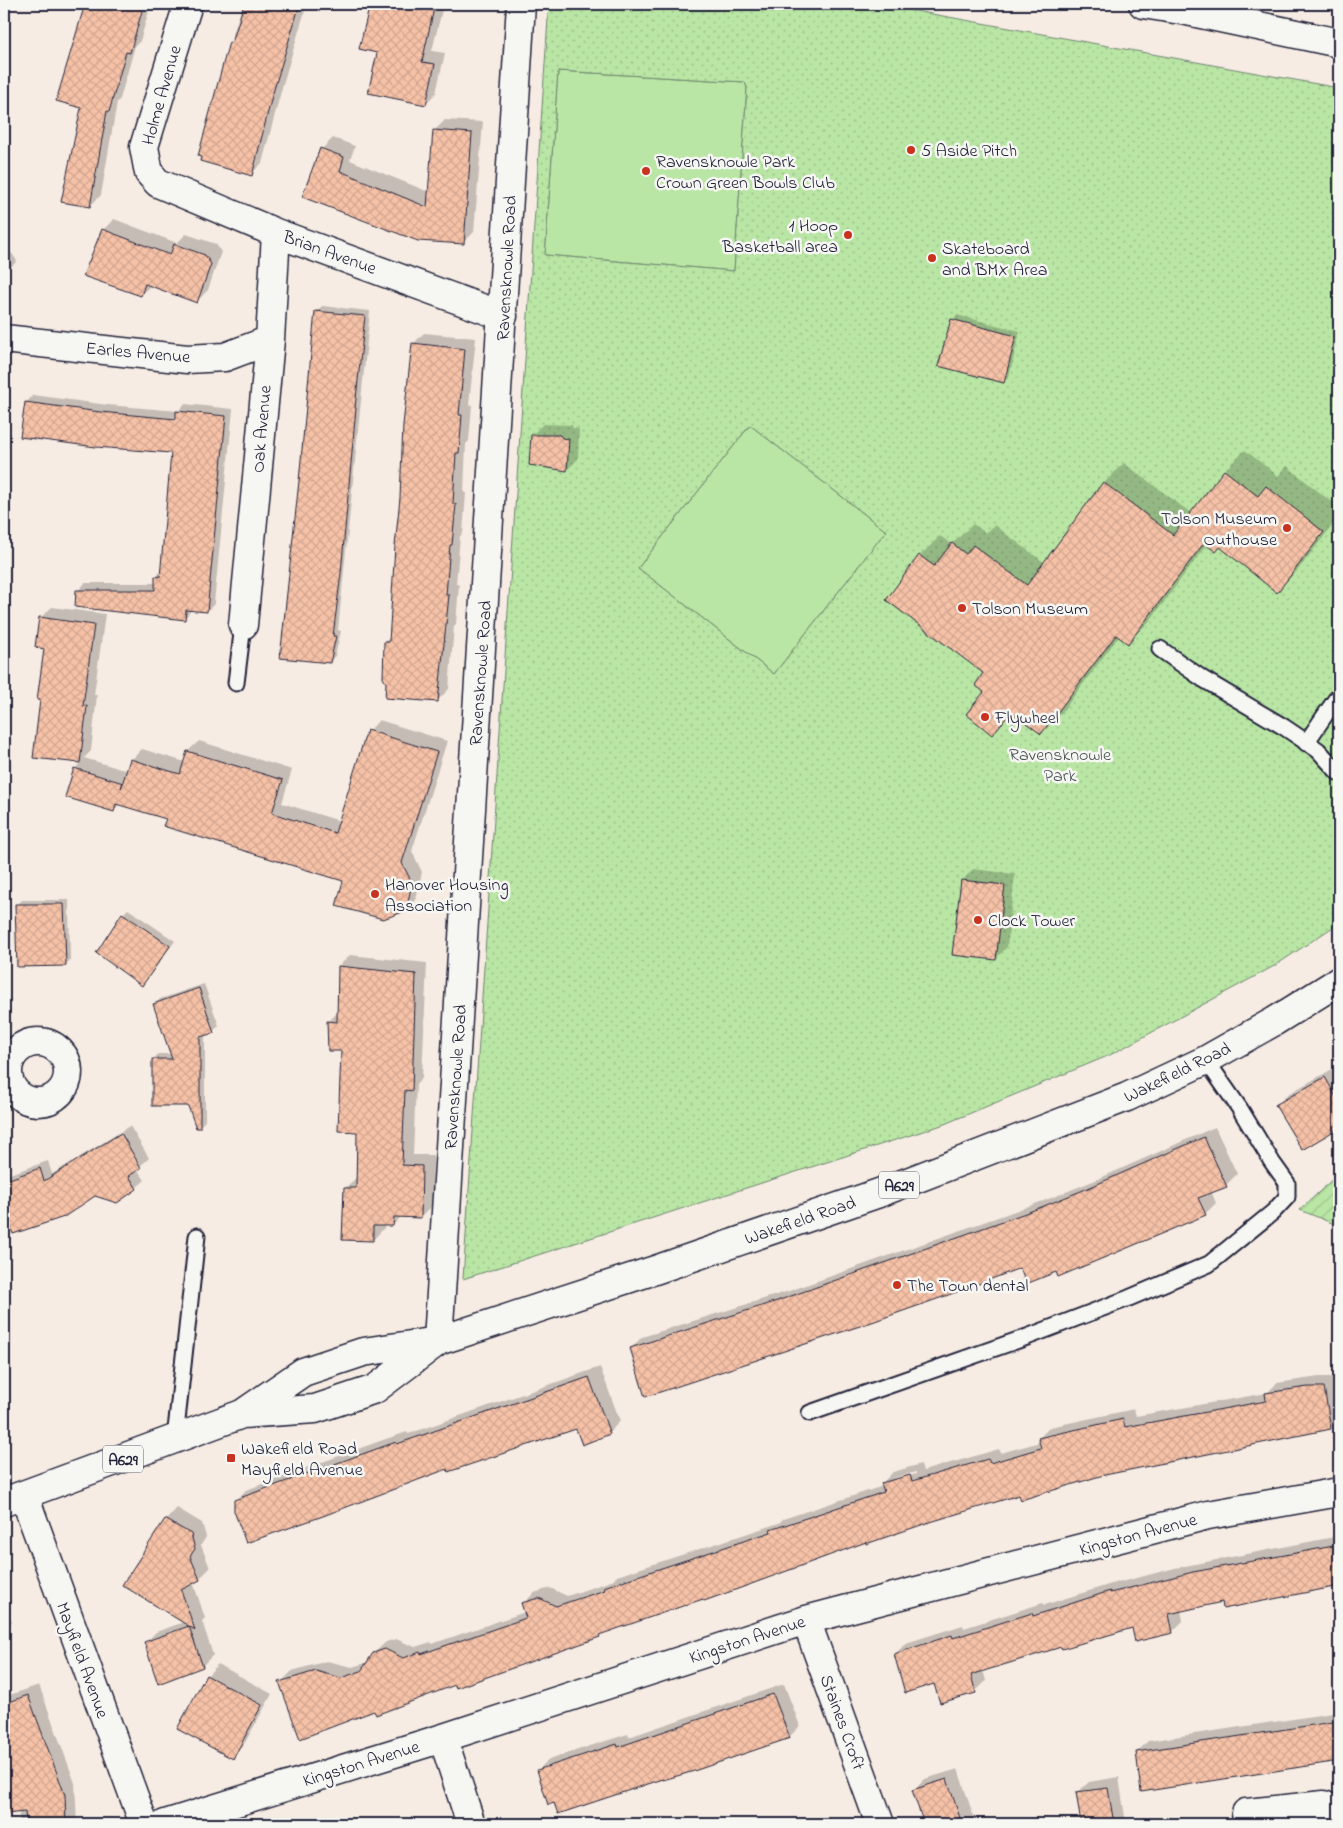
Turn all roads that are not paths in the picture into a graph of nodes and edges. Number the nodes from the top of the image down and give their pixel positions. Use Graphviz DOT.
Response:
graph roads {
  1 [pos="188,4"];
  2 [pos="521,4"];
  3 [pos="1143,4"];
  4 [pos="1339,43"];
  5 [pos="158,183"];
  6 [pos="276,232"];
  7 [pos="503,316"];
  8 [pos="4,339"];
  9 [pos="270,340"];
  10 [pos="243,625"];
  11 [pos="1160,649"];
  12 [pos="236,683"];
  13 [pos="1336,699"];
  14 [pos="1306,743"];
  15 [pos="1339,773"];
  16 [pos="1339,981"];
  17 [pos="1206,1060"];
  18 [pos="197,1236"];
  19 [pos="438,1342"];
  20 [pos="810,1413"];
  21 [pos="242,1414"];
  22 [pos="175,1439"];
  23 [pos="1339,1492"];
  24 [pos="14,1498"];
  25 [pos="806,1620"];
  26 [pos="443,1738"];
  27 [pos="1339,1813"];
  28 [pos="1246,1814"];
  29 [pos="144,1824"];
  30 [pos="165,1824"];
  31 [pos="471,1824"];
  32 [pos="880,1824"];
  1 -- 5 [label="main road, Holme Avenue"];
  2 -- 7 [label="main road, Ravensknowle Road"];
  3 -- 4 [label="main road"];
  5 -- 6 [label="main road, Brian Avenue"];
  6 -- 7 [label="main road, Brian Avenue"];
  6 -- 9 [label="main road, Oak Avenue"];
  7 -- 19 [label="main road, Ravensknowle Road"];
  8 -- 9 [label="main road, Earles Avenue"];
  9 -- 10 [label="main road, Oak Avenue"];
  10 -- 12 [label="lane"];
  11 -- 14 [label="lane"];
  13 -- 14 [label="lane"];
  14 -- 15 [label="lane"];
  16 -- 17 [label="main road, Wakefield Road / A629"];
  17 -- 19 [label="main road, Wakefield Road / A629"];
  17 -- 20 [label="lane"];
  18 -- 22 [label="lane"];
  19 -- 21 [label="main road, Wakefield Road / A629"];
  19 -- 21 [label="main road, Wakefield Road / A629"];
  21 -- 22 [label="main road, Wakefield Road / A629"];
  22 -- 24 [label="main road, Wakefield Road / A629"];
  23 -- 25 [label="main road, Kingston Avenue"];
  24 -- 29 [label="main road, Mayfield Avenue"];
  25 -- 26 [label="main road, Kingston Avenue"];
  25 -- 32 [label="main road, Staines Croft"];
  26 -- 30 [label="main road, Kingston Avenue"];
  26 -- 31 [label="main road"];
  27 -- 28 [label="main road"];
}
